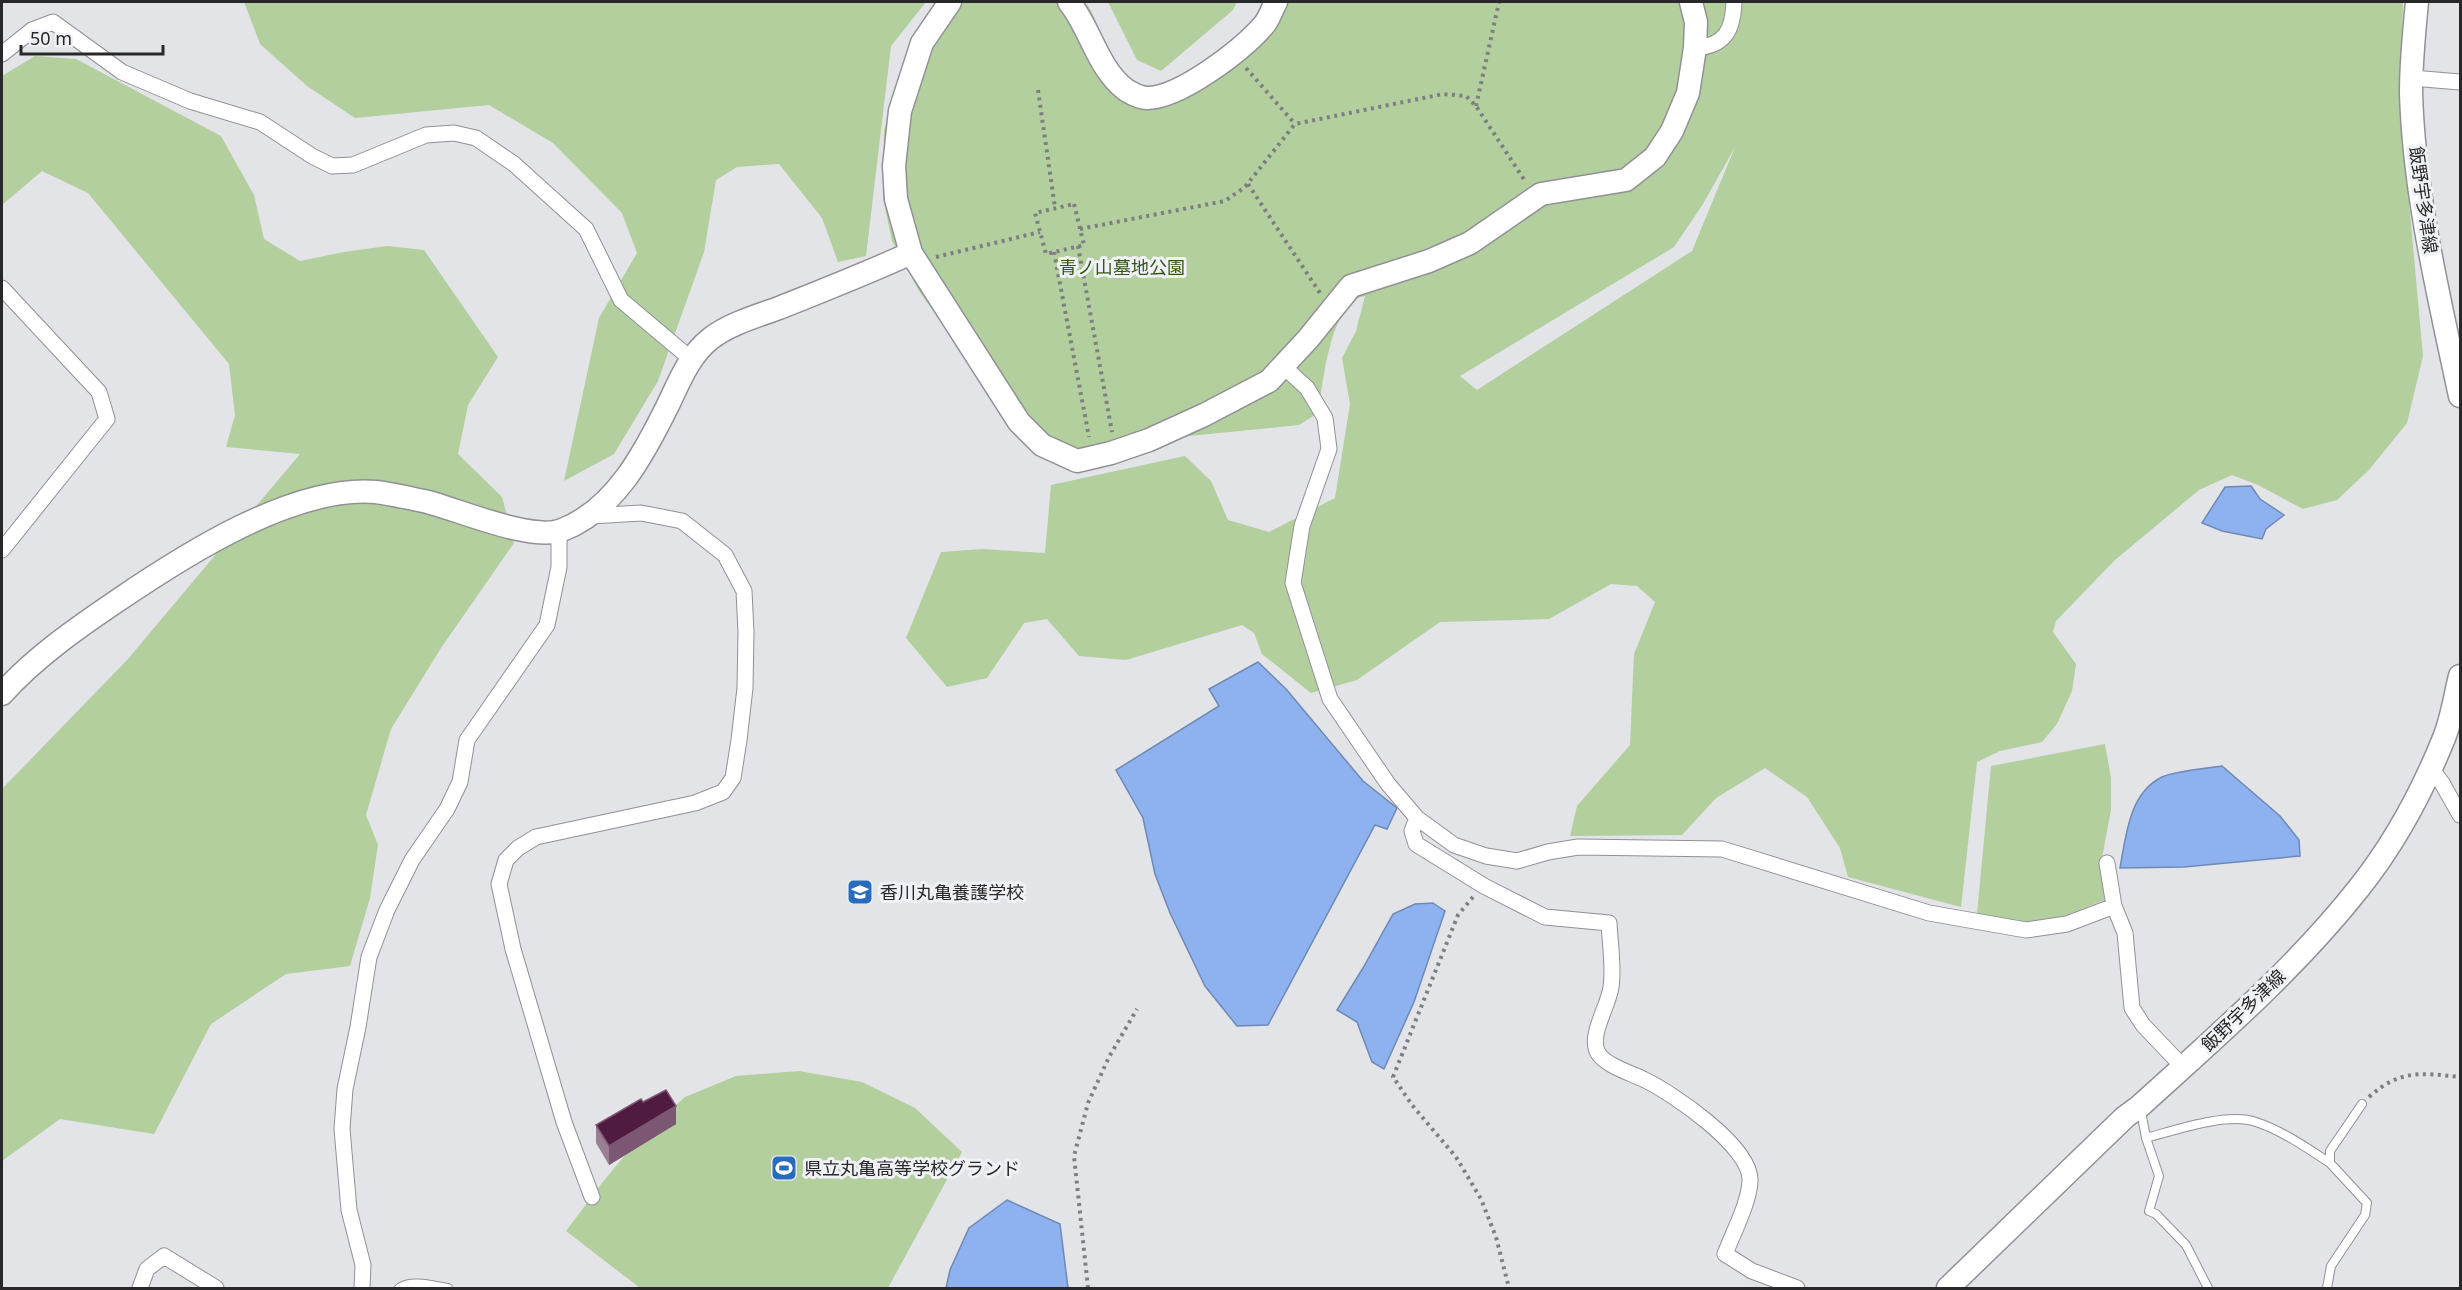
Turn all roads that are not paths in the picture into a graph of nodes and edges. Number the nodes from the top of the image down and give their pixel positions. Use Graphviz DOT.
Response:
graph roads {
  1 [pos="950,2"];
  2 [pos="1069,2"];
  3 [pos="1276,2"];
  4 [pos="1691,2"];
  5 [pos="1734,2"];
  6 [pos="2417,2"];
  7 [pos="1695,48"];
  8 [pos="2,54"];
  9 [pos="2412,78"];
  10 [pos="2460,82"];
  11 [pos="914,257"];
  12 [pos="2,288"];
  13 [pos="691,359"];
  14 [pos="1283,366"];
  15 [pos="2460,396"];
  16 [pos="591,516"];
  17 [pos="560,532"];
  18 [pos="2,550"];
  19 [pos="2460,676"];
  20 [pos="2,694"];
  21 [pos="2431,768"];
  22 [pos="2460,815"];
  23 [pos="1417,818"];
  24 [pos="2107,863"];
  25 [pos="2114,906"];
  26 [pos="2183,1067"];
  27 [pos="2362,1104"];
  28 [pos="2140,1107"];
  29 [pos="2146,1138"];
  30 [pos="2330,1163"];
  31 [pos="592,1197"];
  32 [pos="140,1288"];
  33 [pos="216,1288"];
  34 [pos="362,1288"];
  35 [pos="399,1288"];
  36 [pos="448,1288"];
  37 [pos="1797,1288"];
  38 [pos="1948,1288"];
  39 [pos="2208,1288"];
  40 [pos="2327,1288"];
  1 -- 11 [label="street"];
  2 -- 3 [label="street"];
  4 -- 7 [label="street"];
  5 -- 7 [label="street"];
  6 -- 9 [label="street, 飯野宇多津線"];
  7 -- 14 [label="street"];
  8 -- 13 [label="street"];
  9 -- 10 [label="street"];
  9 -- 15 [label="street, 飯野宇多津線"];
  11 -- 13 [label="street"];
  11 -- 14 [label="street"];
  12 -- 18 [label="street"];
  13 -- 16 [label="street"];
  14 -- 23 [label="street"];
  16 -- 17 [label="street"];
  16 -- 31 [label="street"];
  17 -- 20 [label="street"];
  17 -- 34 [label="street"];
  19 -- 21 [label="street, 飯野宇多津線"];
  21 -- 22 [label="street"];
  21 -- 26 [label="street, 飯野宇多津線"];
  23 -- 25 [label="street"];
  23 -- 37 [label="street"];
  24 -- 25 [label="street"];
  25 -- 26 [label="street"];
  26 -- 28 [label="street, 飯野宇多津線"];
  27 -- 30 [label="lane"];
  28 -- 29 [label="lane"];
  28 -- 38 [label="street, 飯野宇多津線"];
  29 -- 30 [label="lane"];
  29 -- 39 [label="lane"];
  30 -- 40 [label="lane"];
  32 -- 33 [label="street"];
  35 -- 36 [label="lane"];
}
